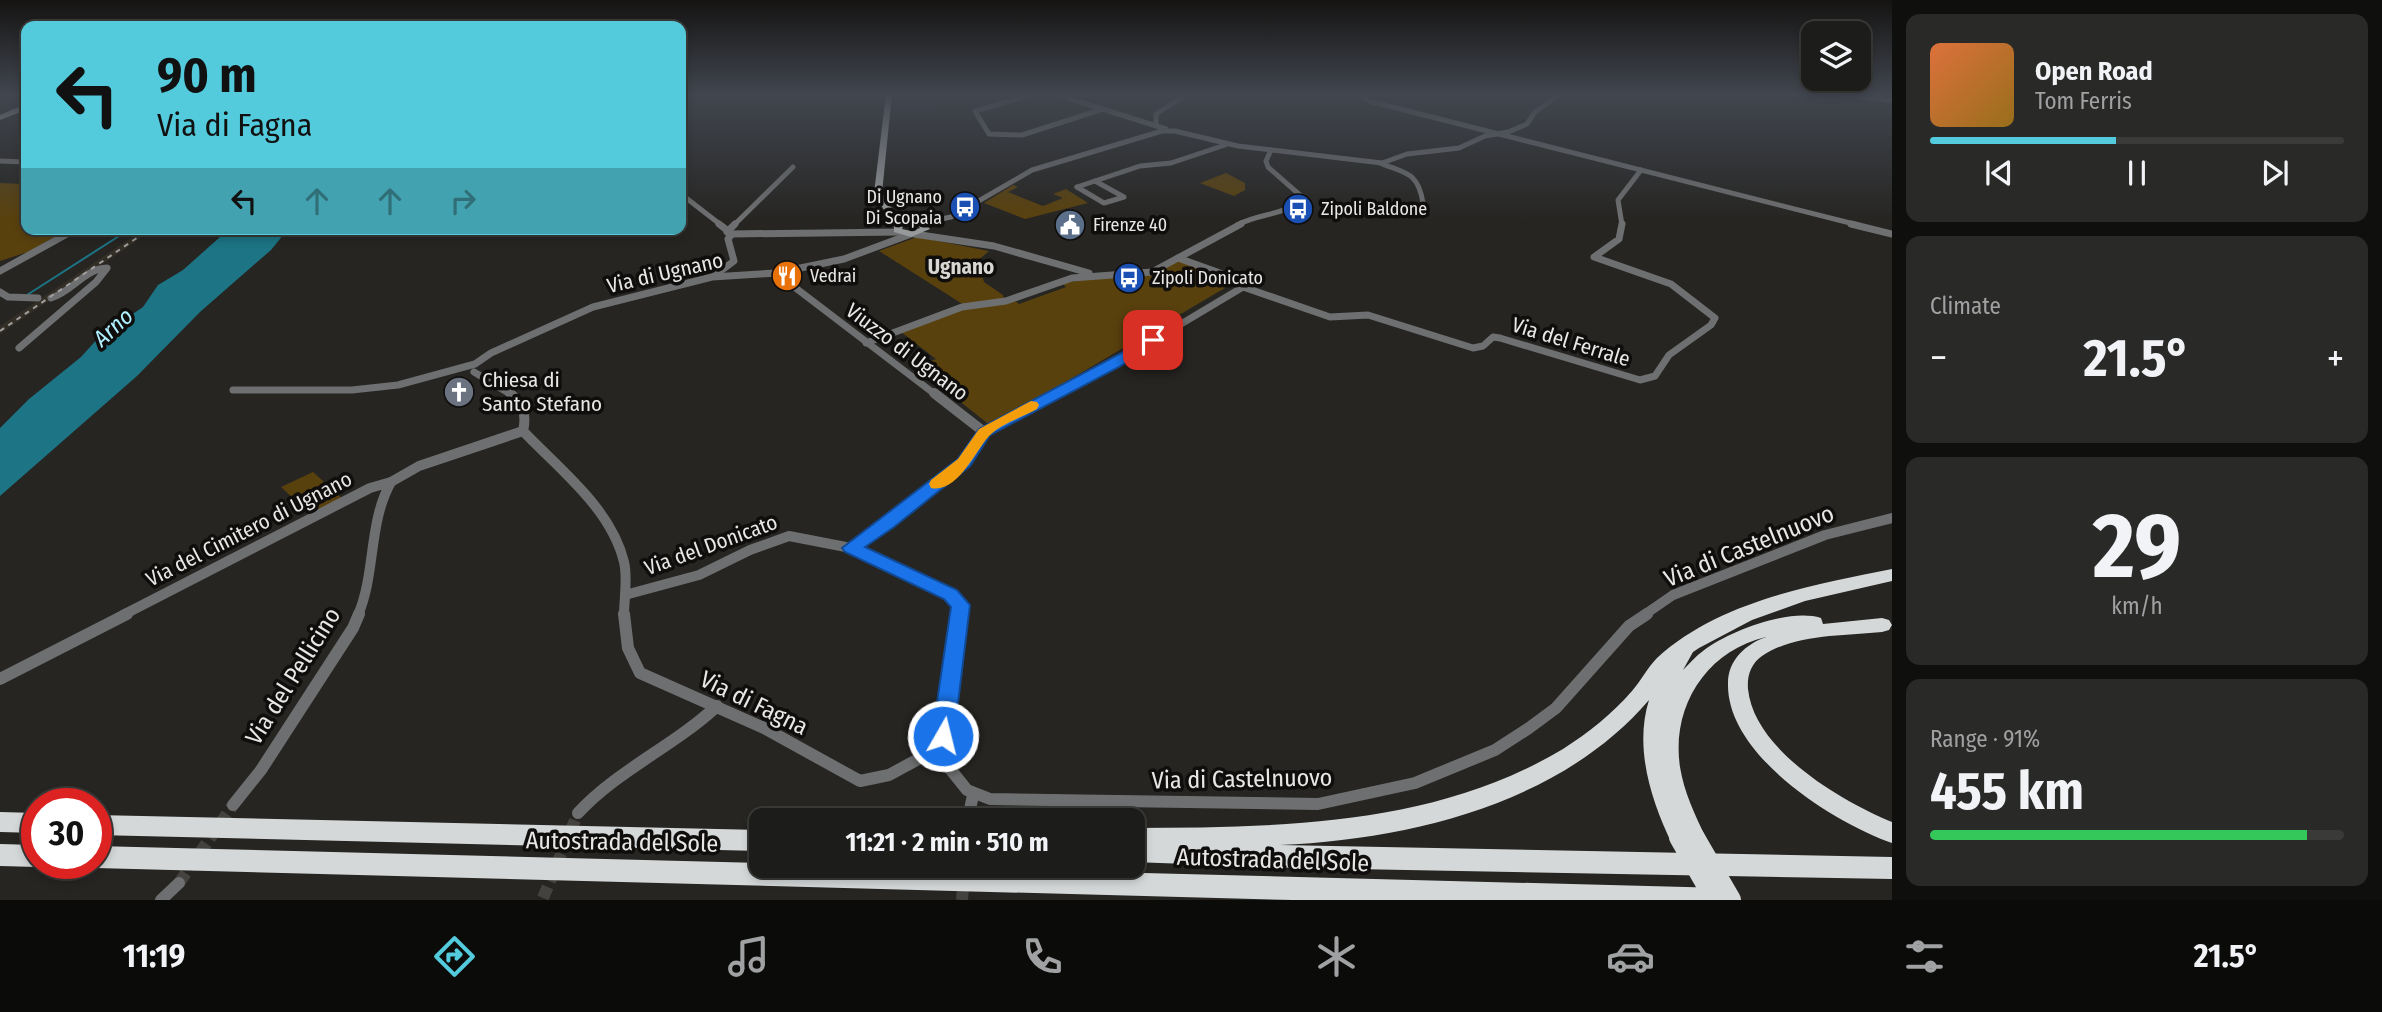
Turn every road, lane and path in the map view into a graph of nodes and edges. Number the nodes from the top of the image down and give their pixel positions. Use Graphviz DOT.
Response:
graph roads {
  1 [pos="884,136"];
  2 [pos="1149,136"];
  3 [pos="1194,136"];
  4 [pos="1485,136"];
  5 [pos="1503,136"];
  6 [pos="1227,144"];
  7 [pos="1271,150"];
  8 [pos="0,155"];
  9 [pos="21,157"];
  10 [pos="0,160"];
  11 [pos="21,160"];
  12 [pos="1380,163"];
  13 [pos="793,166"];
  14 [pos="1641,170"];
  15 [pos="1095,181"];
  16 [pos="686,198"];
  17 [pos="1423,203"];
  18 [pos="887,210"];
  19 [pos="899,228"];
  20 [pos="923,228"];
  21 [pos="729,233"];
  22 [pos="912,234"];
  23 [pos="1892,234"];
  24 [pos="65,235"];
  25 [pos="22,258"];
  26 [pos="1178,258"];
  27 [pos="0,263"];
  28 [pos="1063,264"];
  29 [pos="0,271"];
  30 [pos="776,273"];
  31 [pos="1094,275"];
  32 [pos="712,277"];
  33 [pos="1072,278"];
  34 [pos="1242,287"];
  35 [pos="0,292"];
  36 [pos="38,298"];
  37 [pos="53,298"];
  38 [pos="866,343"];
  39 [pos="19,348"];
  40 [pos="474,368"];
  41 [pos="233,390"];
  42 [pos="523,431"];
  43 [pos="984,432"];
  44 [pos="391,482"];
  45 [pos="1892,518"];
  46 [pos="851,548"];
  47 [pos="1892,575"];
  48 [pos="625,595"];
  49 [pos="1887,625"];
  50 [pos="1686,648"];
  51 [pos="0,679"];
  52 [pos="717,706"];
  53 [pos="935,750"];
  54 [pos="973,794"];
  55 [pos="233,805"];
  56 [pos="970,808"];
  57 [pos="579,813"];
  58 [pos="0,822"];
  59 [pos="21,823"];
  60 [pos="112,825"];
  61 [pos="1892,833"];
  62 [pos="1145,838"];
  63 [pos="1687,838"];
  64 [pos="749,841"];
  65 [pos="1145,852"];
  66 [pos="0,855"];
  67 [pos="21,856"];
  68 [pos="112,857"];
  69 [pos="1892,868"];
  70 [pos="179,883"];
  71 [pos="161,900"];
  72 [pos="1716,900"];
  73 [pos="1732,900"];
  1 -- 18 [label="street"];
  2 -- 20 [label="street, Via di Ugnano"];
  3 -- 6 [label="street"];
  4 -- 12 [label="street"];
  5 -- 14 [label="street"];
  6 -- 7 [label="street"];
  6 -- 15 [label="street"];
  7 -- 12 [label="street"];
  7 -- 26 [label="street"];
  8 -- 9 [label="street"];
  10 -- 11 [label="street"];
  12 -- 17 [label="street"];
  13 -- 21 [label="street"];
  14 -- 23 [label="street"];
  14 -- 34 [label="street, Via del Ferrale"];
  15 -- 15 [label="street"];
  16 -- 21 [label="street"];
  18 -- 19 [label="street"];
  18 -- 20 [label="street"];
  19 -- 20 [label="street, Via di Ugnano"];
  19 -- 21 [label="street"];
  19 -- 22 [label="street"];
  20 -- 22 [label="street, Via di Ugnano"];
  20 -- 28 [label="street"];
  21 -- 32 [label="street"];
  22 -- 30 [label="street, Via di Ugnano"];
  24 -- 25 [label="street"];
  25 -- 27 [label="street"];
  25 -- 29 [label="street"];
  26 -- 31 [label="street"];
  26 -- 34 [label="street"];
  28 -- 31 [label="street"];
  28 -- 33 [label="street"];
  30 -- 32 [label="street, Via di Ugnano"];
  30 -- 38 [label="street, Viuzzo di Ugnano"];
  31 -- 33 [label="street"];
  32 -- 40 [label="street, Via di Ugnano"];
  33 -- 38 [label="street"];
  34 -- 43 [label="street"];
  35 -- 36 [label="street"];
  37 -- 39 [label="street"];
  38 -- 43 [label="street, Viuzzo di Ugnano"];
  40 -- 41 [label="street"];
  40 -- 42 [label="street"];
  42 -- 44 [label="street, Via del Cimitero di Ugnano"];
  42 -- 48 [label="street, Via di Fagna"];
  43 -- 46 [label="street"];
  44 -- 51 [label="street, Via del Cimitero di Ugnano"];
  44 -- 55 [label="street, Via del Pellicino"];
  45 -- 54 [label="street, Via di Castelnuovo"];
  46 -- 48 [label="street, Via del Donicato"];
  46 -- 53 [label="street"];
  47 -- 50 [label="highway"];
  48 -- 52 [label="street, Via di Fagna"];
  49 -- 61 [label="highway"];
  49 -- 63 [label="highway"];
  50 -- 62 [label="highway"];
  50 -- 63 [label="highway"];
  52 -- 53 [label="street, Via di Fagna"];
  52 -- 57 [label="street"];
  53 -- 54 [label="street"];
  54 -- 56 [label="street"];
  58 -- 59 [label="highway"];
  60 -- 64 [label="highway, Autostrada del Sole"];
  63 -- 72 [label="highway, bridge"];
  63 -- 73 [label="highway, bridge"];
  65 -- 69 [label="highway, Autostrada del Sole"];
  66 -- 67 [label="highway"];
  68 -- 73 [label="highway, Autostrada del Sole"];
  70 -- 71 [label="street"];
}
